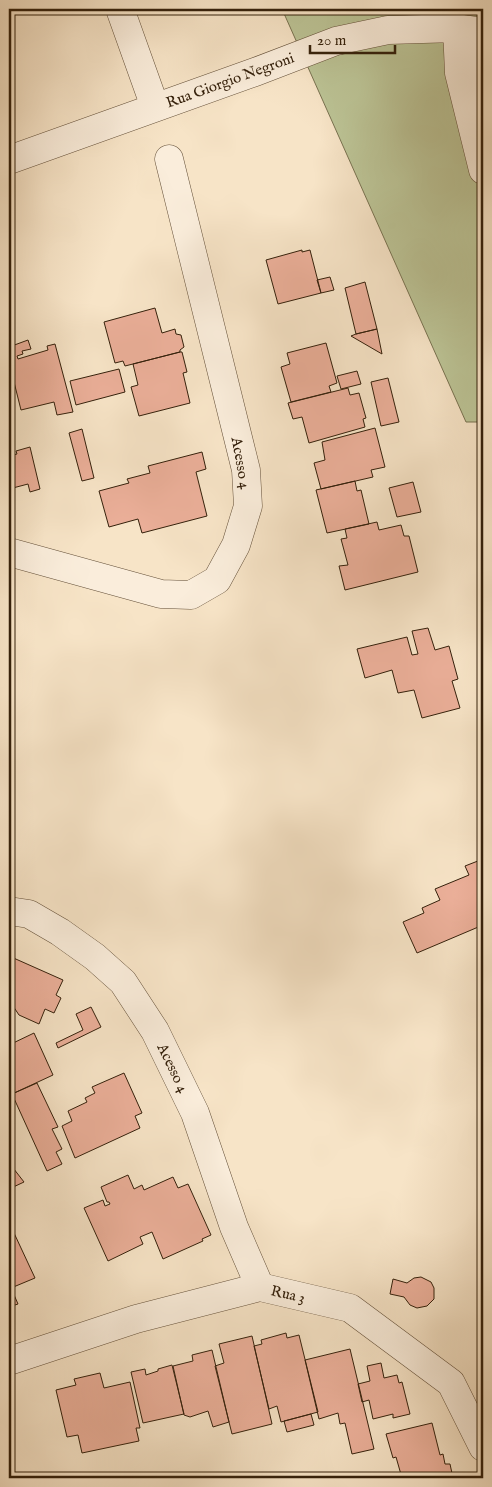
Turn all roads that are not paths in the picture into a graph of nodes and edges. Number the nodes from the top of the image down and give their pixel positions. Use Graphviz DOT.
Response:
graph roads {
  1 [pos="120,9"];
  2 [pos="457,28"];
  3 [pos="483,32"];
  4 [pos="483,81"];
  5 [pos="155,107"];
  6 [pos="169,159"];
  7 [pos="9,160"];
  8 [pos="483,170"];
  9 [pos="9,552"];
  10 [pos="9,911"];
  11 [pos="260,1287"];
  12 [pos="9,1361"];
  13 [pos="483,1447"];
  1 -- 5 [label="street"];
  2 -- 3 [label="street, Rua Giorgio Negroni"];
  2 -- 4 [label="street"];
  2 -- 5 [label="street, Rua Giorgio Negroni"];
  2 -- 8 [label="street"];
  5 -- 7 [label="street, Rua Giorgio Negroni"];
  6 -- 9 [label="street, Acesso 4"];
  10 -- 11 [label="street, Acesso 4"];
  11 -- 12 [label="street, Rua 3"];
  11 -- 13 [label="street, Rua 3"];
}
